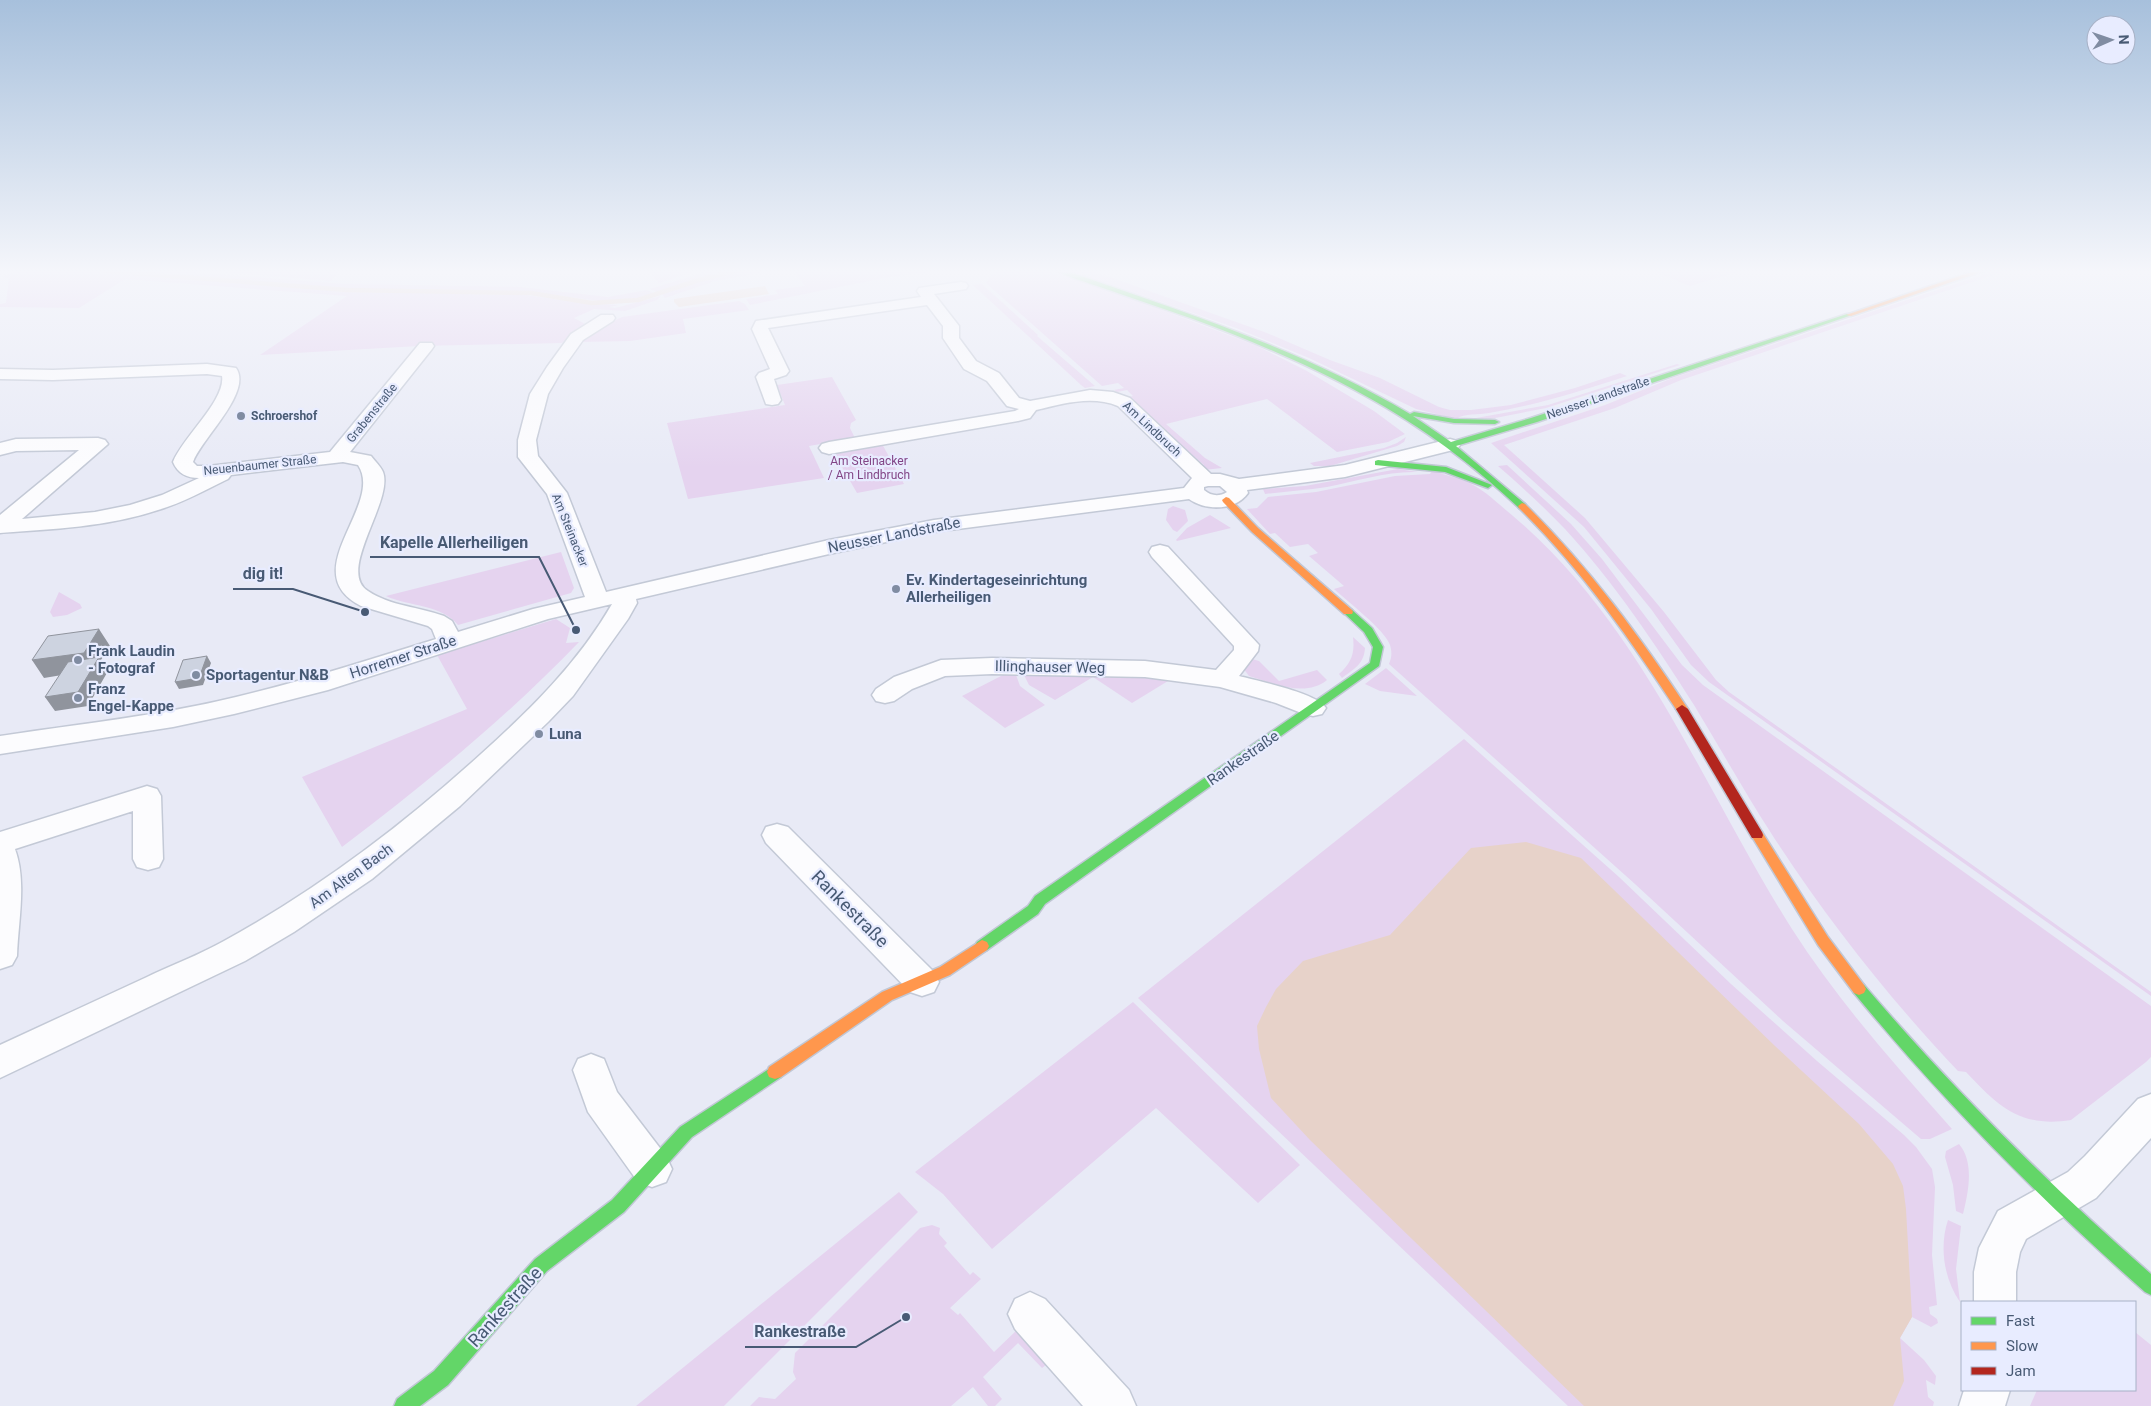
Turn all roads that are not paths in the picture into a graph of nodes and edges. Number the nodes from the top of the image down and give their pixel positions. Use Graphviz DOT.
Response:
graph roads {
  1 [pos="580,337"];
  2 [pos="764,337"];
  3 [pos="951,337"];
  4 [pos="1246,337"];
  5 [pos="1784,337"];
  6 [pos="426,346"];
  7 [pos="0,374"];
  8 [pos="772,400"];
  9 [pos="1030,406"];
  10 [pos="1396,409"];
  11 [pos="1534,420"];
  12 [pos="1450,445"];
  13 [pos="829,448"];
  14 [pos="0,449"];
  15 [pos="336,457"];
  16 [pos="1378,463"];
  17 [pos="233,470"];
  18 [pos="1200,486"];
  19 [pos="1230,493"];
  20 [pos="1512,497"];
  21 [pos="0,527"];
  22 [pos="1160,552"];
  23 [pos="610,597"];
  24 [pos="448,642"];
  25 [pos="1222,679"];
  26 [pos="885,695"];
  27 [pos="1313,708"];
  28 [pos="0,745"];
  29 [pos="777,835"];
  30 [pos="0,843"];
  31 [pos="0,849"];
  32 [pos="148,859"];
  33 [pos="0,956"];
  34 [pos="922,982"];
  35 [pos="0,1062"];
  36 [pos="591,1070"];
  37 [pos="2151,1111"];
  38 [pos="652,1169"];
  39 [pos="2055,1200"];
  40 [pos="2151,1286"];
  41 [pos="1995,1301"];
  42 [pos="1030,1314"];
  43 [pos="1987,1391"];
  44 [pos="404,1406"];
  45 [pos="1113,1406"];
  46 [pos="1982,1406"];
  1 -- 23 [label="street, Am Steinacker"];
  2 -- 8 [label="street"];
  3 -- 9 [label="street"];
  4 -- 10 [label="main road"];
  5 -- 11 [label="main road, Neusser Landstraße"];
  6 -- 15 [label="street, Grabenstraße"];
  7 -- 17 [label="street, Neuenbaumer Straße"];
  9 -- 13 [label="street, Am Lindbruch"];
  9 -- 18 [label="street, Am Lindbruch"];
  10 -- 11 [label="main road"];
  10 -- 12 [label="main road"];
  11 -- 12 [label="main road, Neusser Landstraße"];
  12 -- 16 [label="street, Neusser Landstraße"];
  12 -- 20 [label="main road"];
  14 -- 21 [label="street"];
  15 -- 17 [label="street, Neuenbaumer Straße"];
  15 -- 24 [label="street, Neuenbaumer Straße"];
  16 -- 19 [label="street, Neusser Landstraße"];
  16 -- 20 [label="main road"];
  17 -- 21 [label="street"];
  18 -- 19 [label="street, Neusser Landstraße"];
  18 -- 23 [label="street, Neusser Landstraße"];
  19 -- 27 [label="main road, Rankestraße"];
  20 -- 39 [label="main road"];
  22 -- 25 [label="street"];
  23 -- 24 [label="street, Horremer Straße"];
  23 -- 35 [label="street, Am Alten Bach"];
  24 -- 28 [label="street, Horremer Straße"];
  25 -- 26 [label="street, Illinghauser Weg"];
  25 -- 27 [label="street, Illinghauser Weg"];
  27 -- 34 [label="main road, Rankestraße"];
  29 -- 34 [label="street, Rankestraße"];
  30 -- 32 [label="street"];
  31 -- 33 [label="street"];
  34 -- 38 [label="main road, Rankestraße"];
  36 -- 38 [label="street"];
  37 -- 39 [label="street"];
  38 -- 44 [label="main road, Rankestraße"];
  39 -- 40 [label="main road"];
  39 -- 41 [label="street"];
  42 -- 45 [label="street"];
  43 -- 46 [label="street"];
}
